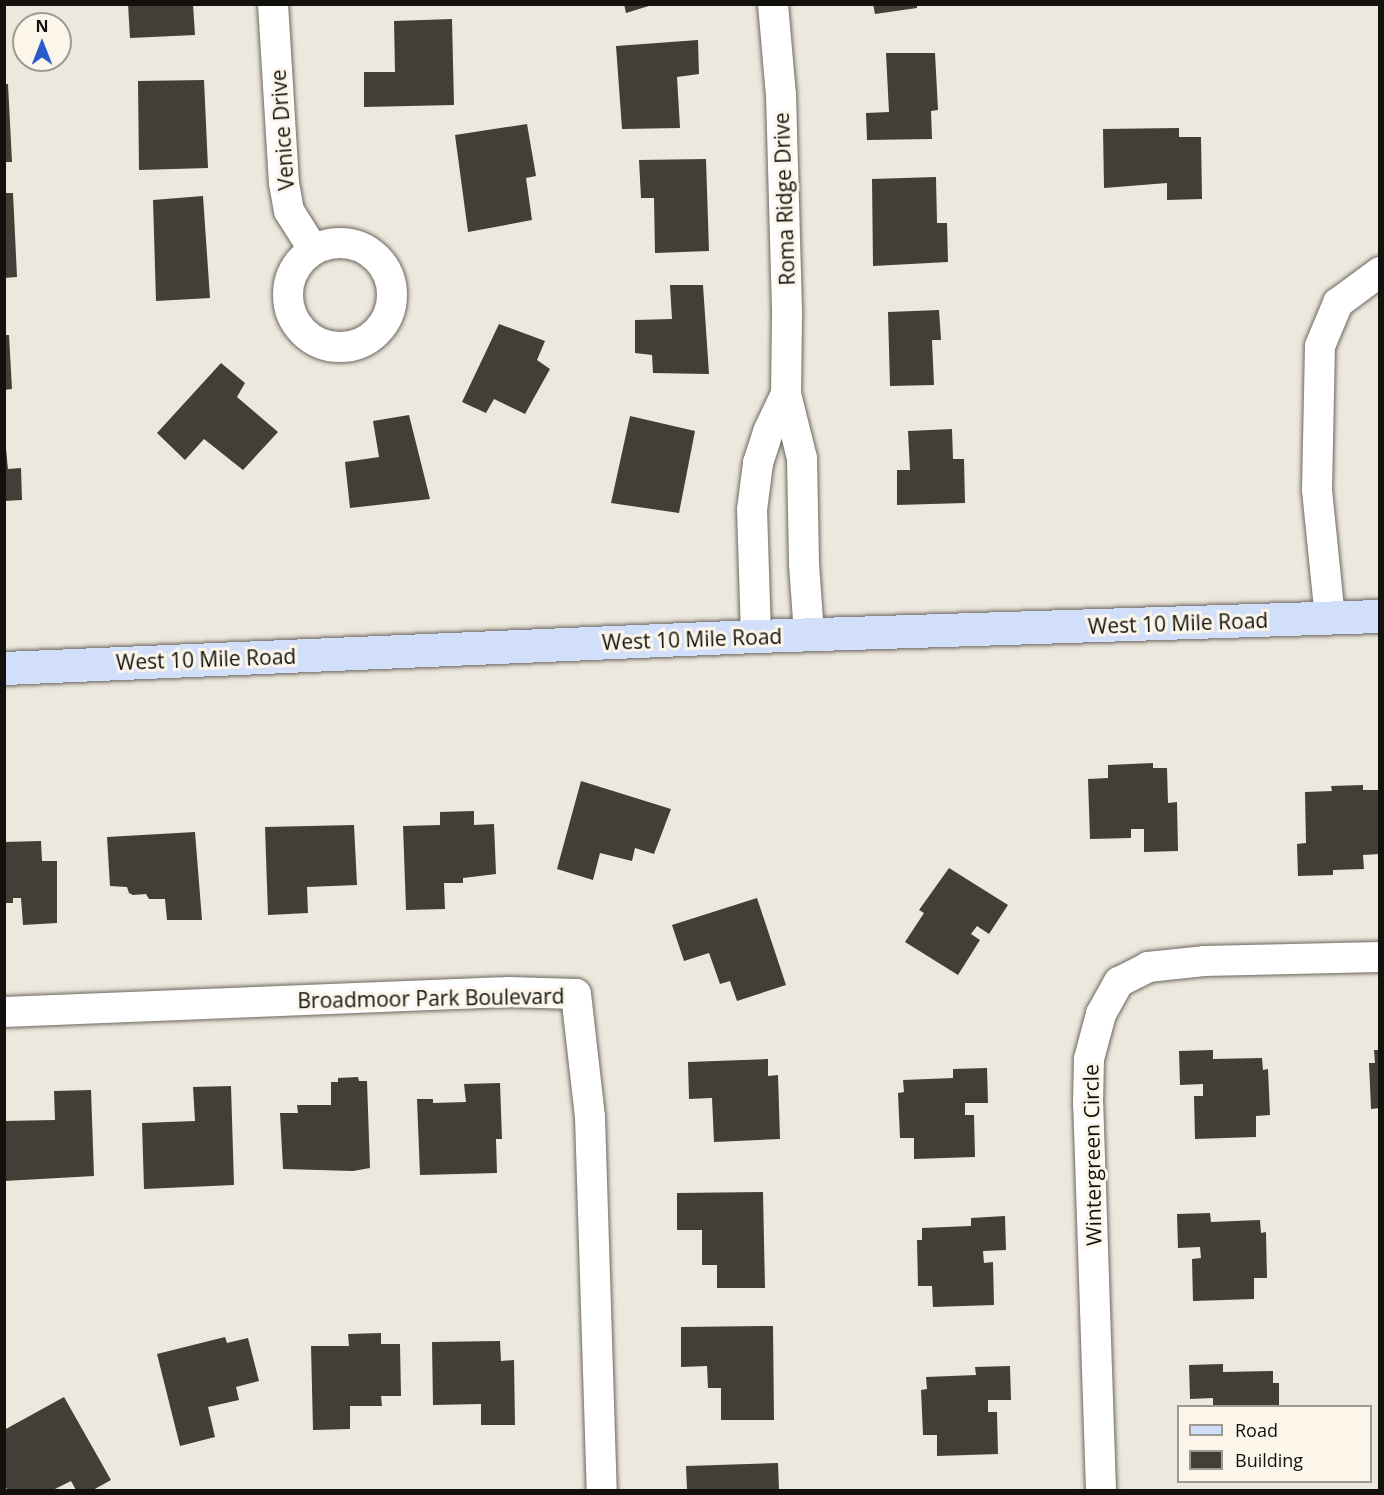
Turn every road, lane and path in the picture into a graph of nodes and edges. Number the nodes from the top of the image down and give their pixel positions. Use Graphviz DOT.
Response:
graph roads {
  1 [pos="273,4"];
  2 [pos="773,4"];
  3 [pos="314,249"];
  4 [pos="1380,272"];
  5 [pos="786,394"];
  6 [pos="1380,616"];
  7 [pos="1330,618"];
  8 [pos="809,634"];
  9 [pos="756,636"];
  10 [pos="4,668"];
  11 [pos="1380,957"];
  12 [pos="4,1012"];
  13 [pos="602,1491"];
  14 [pos="1101,1491"];
  1 -- 3 [label="street, Venice Drive"];
  2 -- 5 [label="street, Roma Ridge Drive"];
  4 -- 7 [label="street"];
  5 -- 8 [label="street, Roma Ridge Drive"];
  5 -- 9 [label="street, Roma Ridge Drive"];
  6 -- 7 [label="main road, West 10 Mile Road"];
  7 -- 8 [label="main road, West 10 Mile Road"];
  8 -- 9 [label="main road, West 10 Mile Road"];
  9 -- 10 [label="main road, West 10 Mile Road"];
  11 -- 14 [label="street, Wintergreen Circle"];
  12 -- 13 [label="street, Broadmoor Park Boulevard"];
}
